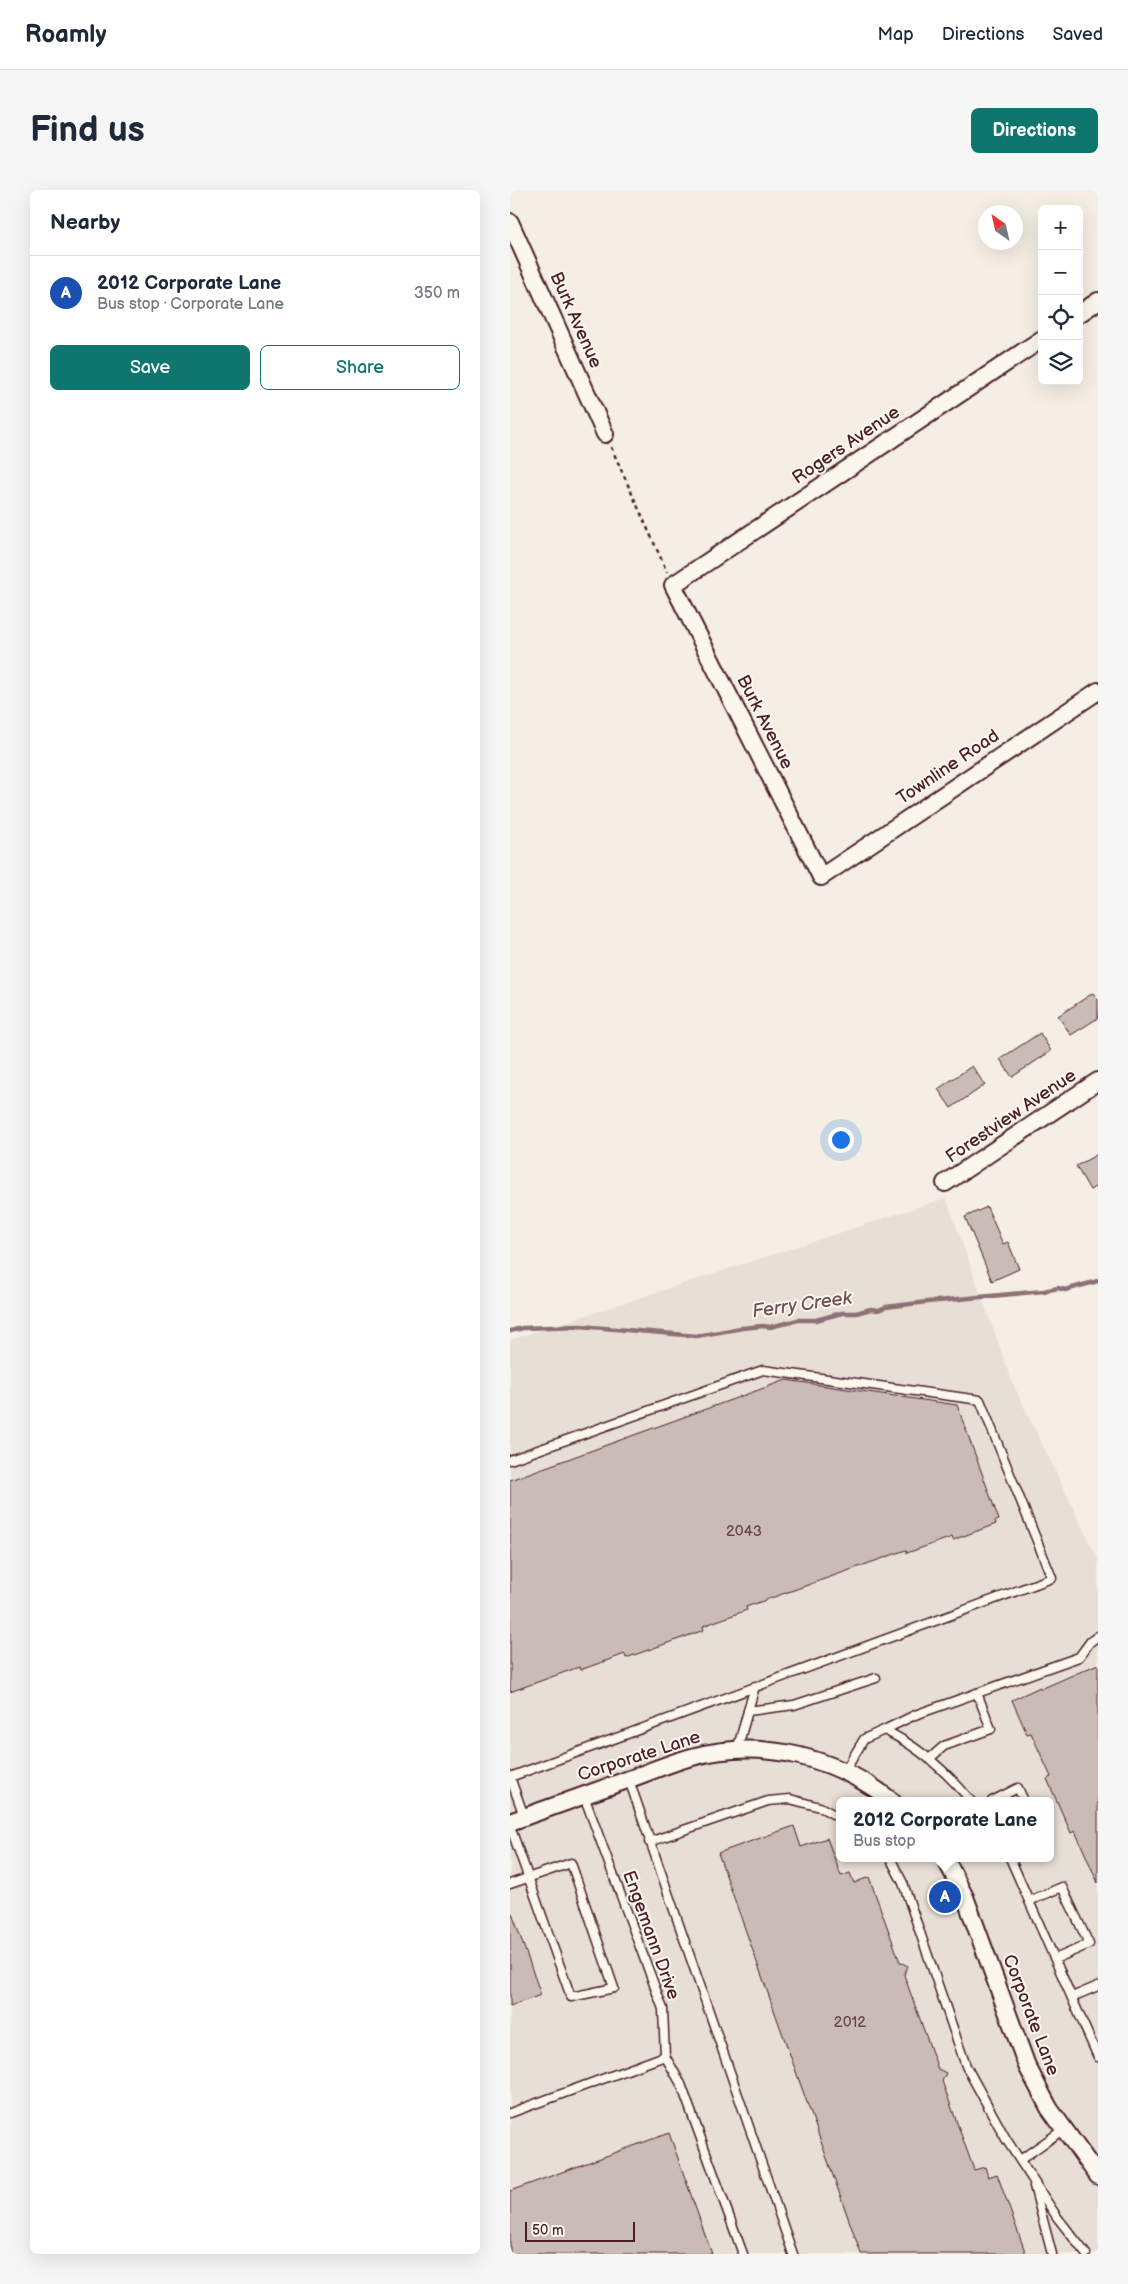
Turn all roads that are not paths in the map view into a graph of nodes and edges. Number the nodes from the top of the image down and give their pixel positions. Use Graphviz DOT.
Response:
graph roads {
  1 [pos="510,222"];
  2 [pos="1098,301"];
  3 [pos="1083,311"];
  4 [pos="1039,340"];
  5 [pos="605,434"];
  6 [pos="672,584"];
  7 [pos="1098,691"];
  8 [pos="821,877"];
  9 [pos="1098,1081"];
  10 [pos="945,1183"];
  11 [pos="510,1460"];
  12 [pos="1098,1636"];
  13 [pos="876,1678"];
  14 [pos="754,1686"];
  15 [pos="977,1693"];
  16 [pos="748,1711"];
  17 [pos="884,1730"];
  18 [pos="737,1750"];
  19 [pos="929,1759"];
  20 [pos="845,1771"];
  21 [pos="510,1777"];
  22 [pos="629,1780"];
  23 [pos="584,1796"];
  24 [pos="887,1797"];
  25 [pos="968,1797"];
  26 [pos="1000,1797"];
  27 [pos="1022,1797"];
  28 [pos="836,1816"];
  29 [pos="517,1819"];
  30 [pos="510,1826"];
  31 [pos="649,1842"];
  32 [pos="892,1862"];
  33 [pos="947,1862"];
  34 [pos="1013,1862"];
  35 [pos="528,1878"];
  36 [pos="510,1884"];
  37 [pos="1029,1901"];
  38 [pos="1055,1960"];
  39 [pos="1098,1986"];
  40 [pos="1072,1997"];
  41 [pos="665,2056"];
  42 [pos="1098,2057"];
  43 [pos="510,2113"];
  44 [pos="1064,2129"];
  45 [pos="1020,2160"];
  46 [pos="1097,2174"];
  47 [pos="1032,2179"];
  48 [pos="743,2254"];
  49 [pos="792,2254"];
  50 [pos="1052,2254"];
  51 [pos="1086,2254"];
  1 -- 5 [label="street, Burk Avenue"];
  2 -- 3 [label="street"];
  4 -- 6 [label="street, Rogers Avenue"];
  6 -- 8 [label="street, Burk Avenue"];
  7 -- 8 [label="street, Townline Road"];
  9 -- 10 [label="street, Forestview Avenue"];
  11 -- 14 [label="lane"];
  12 -- 15 [label="lane"];
  13 -- 16 [label="lane"];
  14 -- 16 [label="lane"];
  14 -- 21 [label="lane"];
  15 -- 17 [label="lane"];
  15 -- 19 [label="lane"];
  16 -- 18 [label="lane"];
  17 -- 19 [label="lane"];
  17 -- 20 [label="lane"];
  18 -- 20 [label="street, Corporate Lane"];
  18 -- 22 [label="street, Corporate Lane"];
  19 -- 25 [label="lane"];
  20 -- 24 [label="street, Corporate Lane"];
  21 -- 29 [label="lane"];
  22 -- 23 [label="street, Corporate Lane"];
  22 -- 31 [label="lane"];
  23 -- 29 [label="street, Corporate Lane"];
  23 -- 41 [label="lane, Engemann Drive"];
  26 -- 27 [label="lane"];
  28 -- 31 [label="lane"];
  30 -- 35 [label="lane"];
  31 -- 49 [label="lane"];
  32 -- 45 [label="lane"];
  33 -- 44 [label="street, Corporate Lane"];
  34 -- 37 [label="lane"];
  35 -- 35 [label="lane"];
  35 -- 36 [label="lane"];
  37 -- 38 [label="lane"];
  37 -- 38 [label="lane"];
  38 -- 40 [label="lane"];
  39 -- 40 [label="lane"];
  40 -- 42 [label="lane"];
  41 -- 43 [label="lane"];
  41 -- 48 [label="lane, Engemann Drive"];
  44 -- 45 [label="lane"];
  44 -- 46 [label="street, Corporate Lane"];
  45 -- 47 [label="lane"];
  47 -- 50 [label="lane"];
  47 -- 51 [label="lane"];
}
